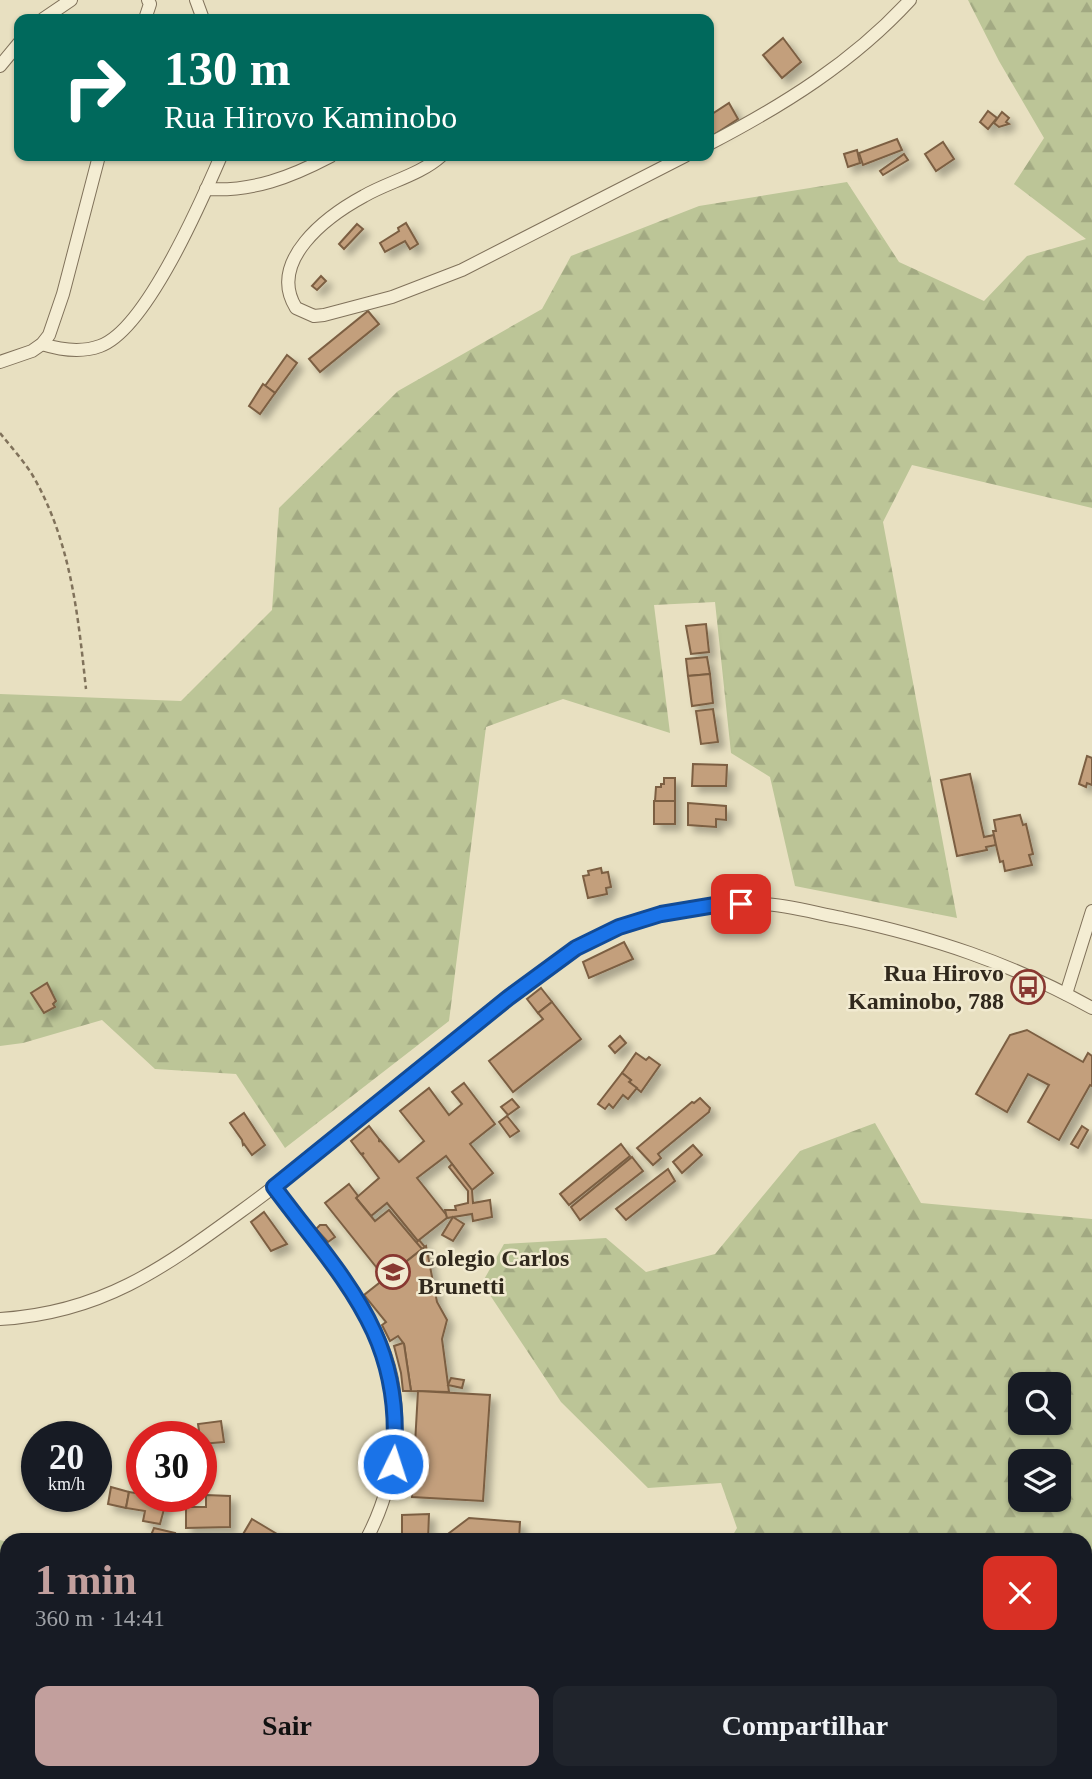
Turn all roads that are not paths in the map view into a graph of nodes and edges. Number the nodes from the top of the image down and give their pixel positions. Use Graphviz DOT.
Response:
graph roads {
  1 [pos="71,0"];
  2 [pos="910,0"];
  3 [pos="50,14"];
  4 [pos="14,49"];
  5 [pos="0,66"];
  6 [pos="714,141"];
  7 [pos="98,161"];
  8 [pos="219,161"];
  9 [pos="321,161"];
  10 [pos="432,161"];
  11 [pos="675,161"];
  12 [pos="206,189"];
  13 [pos="42,344"];
  14 [pos="0,362"];
  15 [pos="1092,911"];
  16 [pos="1066,994"];
  17 [pos="1092,1008"];
  18 [pos="274,1187"];
  19 [pos="0,1319"];
  20 [pos="369,1533"];
  1 -- 3 [label="street"];
  2 -- 6 [label="street"];
  4 -- 5 [label="street"];
  7 -- 13 [label="street"];
  8 -- 12 [label="street"];
  9 -- 12 [label="street"];
  10 -- 11 [label="street"];
  12 -- 13 [label="street"];
  13 -- 14 [label="street"];
  15 -- 16 [label="street"];
  16 -- 17 [label="street"];
  16 -- 18 [label="street"];
  18 -- 19 [label="street"];
  18 -- 20 [label="street"];
}
